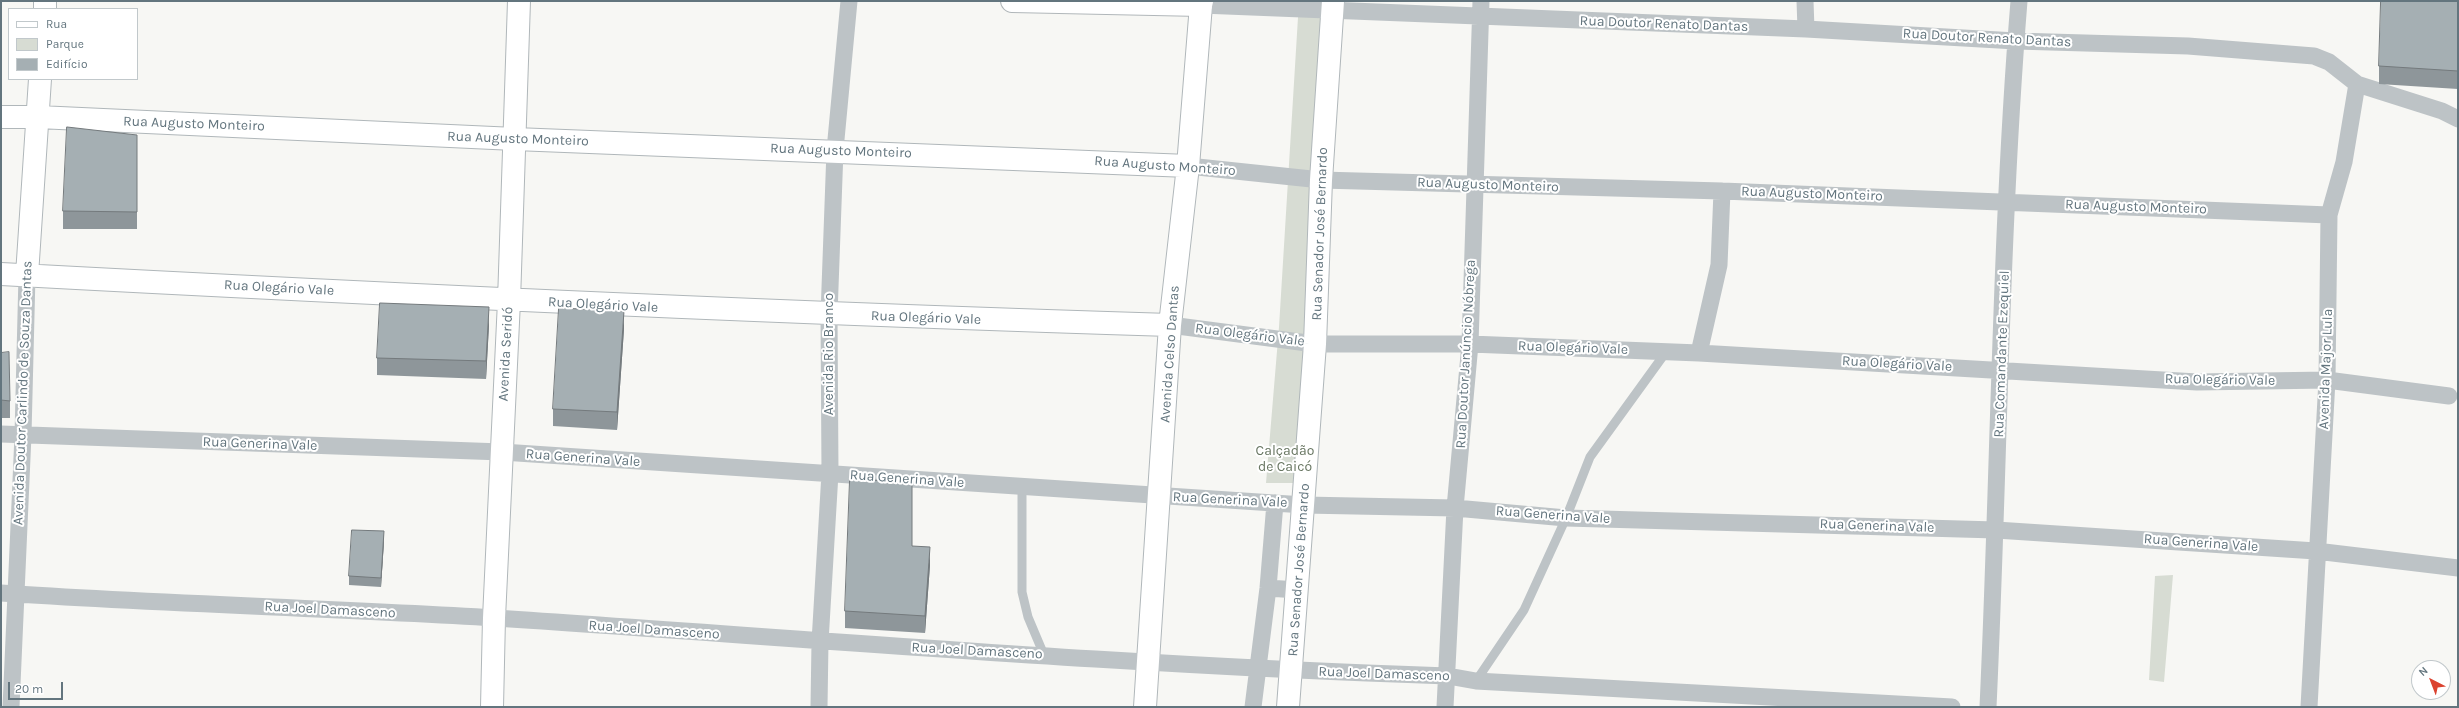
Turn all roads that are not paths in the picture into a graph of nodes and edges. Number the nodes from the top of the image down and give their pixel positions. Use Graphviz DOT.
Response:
graph roads {
  1 [pos="519,1"];
  2 [pos="849,1"];
  3 [pos="1012,1"];
  4 [pos="1805,1"];
  5 [pos="2019,1"];
  6 [pos="1201,3"];
  7 [pos="1333,6"];
  8 [pos="1481,9"];
  9 [pos="1806,29"];
  10 [pos="2016,41"];
  11 [pos="40,80"];
  12 [pos="2357,84"];
  13 [pos="1,117"];
  14 [pos="38,117"];
  15 [pos="2458,118"];
  16 [pos="515,139"];
  17 [pos="835,150"];
  18 [pos="1188,166"];
  19 [pos="1322,180"];
  20 [pos="1474,185"];
  21 [pos="1722,191"];
  22 [pos="2008,202"];
  23 [pos="2329,215"];
  24 [pos="1,274"];
  25 [pos="27,275"];
  26 [pos="509,301"];
  27 [pos="829,315"];
  28 [pos="1170,325"];
  29 [pos="1316,344"];
  30 [pos="1470,344"];
  31 [pos="1666,352"];
  32 [pos="1699,353"];
  33 [pos="2000,369"];
  34 [pos="2327,380"];
  35 [pos="2449,396"];
  36 [pos="1,434"];
  37 [pos="23,435"];
  38 [pos="502,452"];
  39 [pos="830,473"];
  40 [pos="1022,487"];
  41 [pos="1161,496"];
  42 [pos="1275,503"];
  43 [pos="1304,505"];
  44 [pos="1456,508"];
  45 [pos="1566,518"];
  46 [pos="1996,530"];
  47 [pos="2316,551"];
  48 [pos="2458,568"];
  49 [pos="1268,588"];
  50 [pos="1296,590"];
  51 [pos="8,593"];
  52 [pos="494,618"];
  53 [pos="820,642"];
  54 [pos="1044,655"];
  55 [pos="1147,662"];
  56 [pos="1257,669"];
  57 [pos="1291,671"];
  58 [pos="1448,676"];
  59 [pos="1476,681"];
  60 [pos="11,707"];
  61 [pos="492,707"];
  62 [pos="819,707"];
  63 [pos="1145,707"];
  64 [pos="1253,707"];
  65 [pos="1288,707"];
  66 [pos="1445,707"];
  67 [pos="1952,707"];
  68 [pos="1988,707"];
  69 [pos="2309,707"];
  1 -- 16 [label="main road, Avenida Seridó"];
  2 -- 17 [label="street, Avenida Rio Branco"];
  3 -- 6 [label="main road, Rua Doutor Renato Dantas"];
  4 -- 9 [label="street"];
  5 -- 10 [label="street, Rua Comandante Ezequiel"];
  6 -- 7 [label="street, Rua Doutor Renato Dantas"];
  6 -- 18 [label="main road, Avenida Celso Dantas"];
  7 -- 8 [label="street, Rua Doutor Renato Dantas"];
  7 -- 19 [label="main road, Rua Senador José Bernardo"];
  8 -- 9 [label="street, Rua Doutor Renato Dantas"];
  8 -- 20 [label="street, Rua Doutor Janúncio Nóbrega"];
  9 -- 10 [label="street, Rua Doutor Renato Dantas"];
  10 -- 12 [label="street, Rua Doutor Renato Dantas"];
  10 -- 22 [label="street, Rua Comandante Ezequiel"];
  11 -- 14 [label="main road, Avenida Doutor Carlindo de Souza Dantas"];
  12 -- 15 [label="street"];
  12 -- 23 [label="street, Avenida Major Lula"];
  13 -- 14 [label="main road, Rua Augusto Monteiro"];
  14 -- 16 [label="main road, Rua Augusto Monteiro"];
  14 -- 25 [label="main road, Avenida Doutor Carlindo de Souza Dantas"];
  16 -- 17 [label="main road, Rua Augusto Monteiro"];
  16 -- 26 [label="main road, Avenida Seridó"];
  17 -- 18 [label="main road, Rua Augusto Monteiro"];
  17 -- 27 [label="street, Avenida Rio Branco"];
  18 -- 19 [label="street, Rua Augusto Monteiro"];
  18 -- 28 [label="main road, Avenida Celso Dantas"];
  19 -- 20 [label="street, Rua Augusto Monteiro"];
  19 -- 29 [label="main road, Rua Senador José Bernardo"];
  20 -- 21 [label="street, Rua Augusto Monteiro"];
  20 -- 30 [label="street, Rua Doutor Janúncio Nóbrega"];
  21 -- 22 [label="street, Rua Augusto Monteiro"];
  21 -- 32 [label="street"];
  22 -- 23 [label="street, Rua Augusto Monteiro"];
  22 -- 33 [label="street, Rua Comandante Ezequiel"];
  23 -- 34 [label="street, Avenida Major Lula"];
  24 -- 25 [label="main road, Rua Olegário Vale"];
  25 -- 26 [label="main road, Rua Olegário Vale"];
  25 -- 37 [label="street, Avenida Doutor Carlindo de Souza Dantas"];
  26 -- 27 [label="main road, Rua Olegário Vale"];
  26 -- 38 [label="main road, Avenida Seridó"];
  27 -- 28 [label="main road, Rua Olegário Vale"];
  27 -- 39 [label="street, Avenida Rio Branco"];
  28 -- 29 [label="street, Rua Olegário Vale"];
  28 -- 41 [label="main road, Avenida Celso Dantas"];
  29 -- 30 [label="street, Rua Olegário Vale"];
  29 -- 43 [label="main road, Rua Senador José Bernardo"];
  30 -- 31 [label="street, Rua Olegário Vale"];
  30 -- 44 [label="street, Rua Doutor Janúncio Nóbrega"];
  31 -- 32 [label="street, Rua Olegário Vale"];
  31 -- 45 [label="lane"];
  32 -- 33 [label="street, Rua Olegário Vale"];
  33 -- 34 [label="street, Rua Olegário Vale"];
  33 -- 46 [label="street, Rua Comandante Ezequiel"];
  34 -- 35 [label="street, Rua Olegário Vale"];
  34 -- 47 [label="street, Avenida Major Lula"];
  36 -- 37 [label="street, Rua Generina Vale"];
  37 -- 38 [label="street, Rua Generina Vale"];
  37 -- 51 [label="street, Avenida Doutor Carlindo de Souza Dantas"];
  38 -- 39 [label="street, Rua Generina Vale"];
  38 -- 52 [label="main road, Avenida Seridó"];
  39 -- 40 [label="street, Rua Generina Vale"];
  39 -- 53 [label="street, Avenida Rio Branco"];
  40 -- 41 [label="street, Rua Generina Vale"];
  40 -- 54 [label="lane"];
  41 -- 42 [label="street, Rua Generina Vale"];
  41 -- 55 [label="main road, Avenida Celso Dantas"];
  42 -- 43 [label="street, Rua Generina Vale"];
  42 -- 49 [label="street, Rua Senador José Bernardo"];
  43 -- 44 [label="street, Rua Generina Vale"];
  43 -- 50 [label="main road, Rua Senador José Bernardo"];
  44 -- 45 [label="street, Rua Generina Vale"];
  44 -- 58 [label="street, Rua Doutor Janúncio Nóbrega"];
  45 -- 46 [label="street, Rua Generina Vale"];
  45 -- 59 [label="lane"];
  46 -- 47 [label="street, Rua Generina Vale"];
  46 -- 68 [label="street, Rua Comandante Ezequiel"];
  47 -- 48 [label="street, Rua Generina Vale"];
  47 -- 69 [label="street, Avenida Major Lula"];
  49 -- 50 [label="street"];
  49 -- 56 [label="street, Rua Senador José Bernardo"];
  50 -- 57 [label="main road, Rua Senador José Bernardo"];
  51 -- 52 [label="street, Rua Joel Damasceno"];
  51 -- 60 [label="street, Avenida Doutor Carlindo de Souza Dantas"];
  52 -- 53 [label="street, Rua Joel Damasceno"];
  52 -- 61 [label="main road, Avenida Seridó"];
  53 -- 54 [label="street, Rua Joel Damasceno"];
  53 -- 62 [label="street, Avenida Rio Branco"];
  54 -- 55 [label="street, Rua Joel Damasceno"];
  55 -- 56 [label="street, Rua Joel Damasceno"];
  55 -- 63 [label="main road, Avenida Celso Dantas"];
  56 -- 57 [label="street, Rua Joel Damasceno"];
  56 -- 64 [label="street, Rua Senador José Bernardo"];
  57 -- 58 [label="street, Rua Joel Damasceno"];
  57 -- 65 [label="main road, Rua Senador José Bernardo"];
  58 -- 59 [label="street, Rua Joel Damasceno"];
  58 -- 66 [label="street, Rua Doutor Janúncio Nóbrega"];
  59 -- 67 [label="street, Rua Joel Damasceno"];
}
